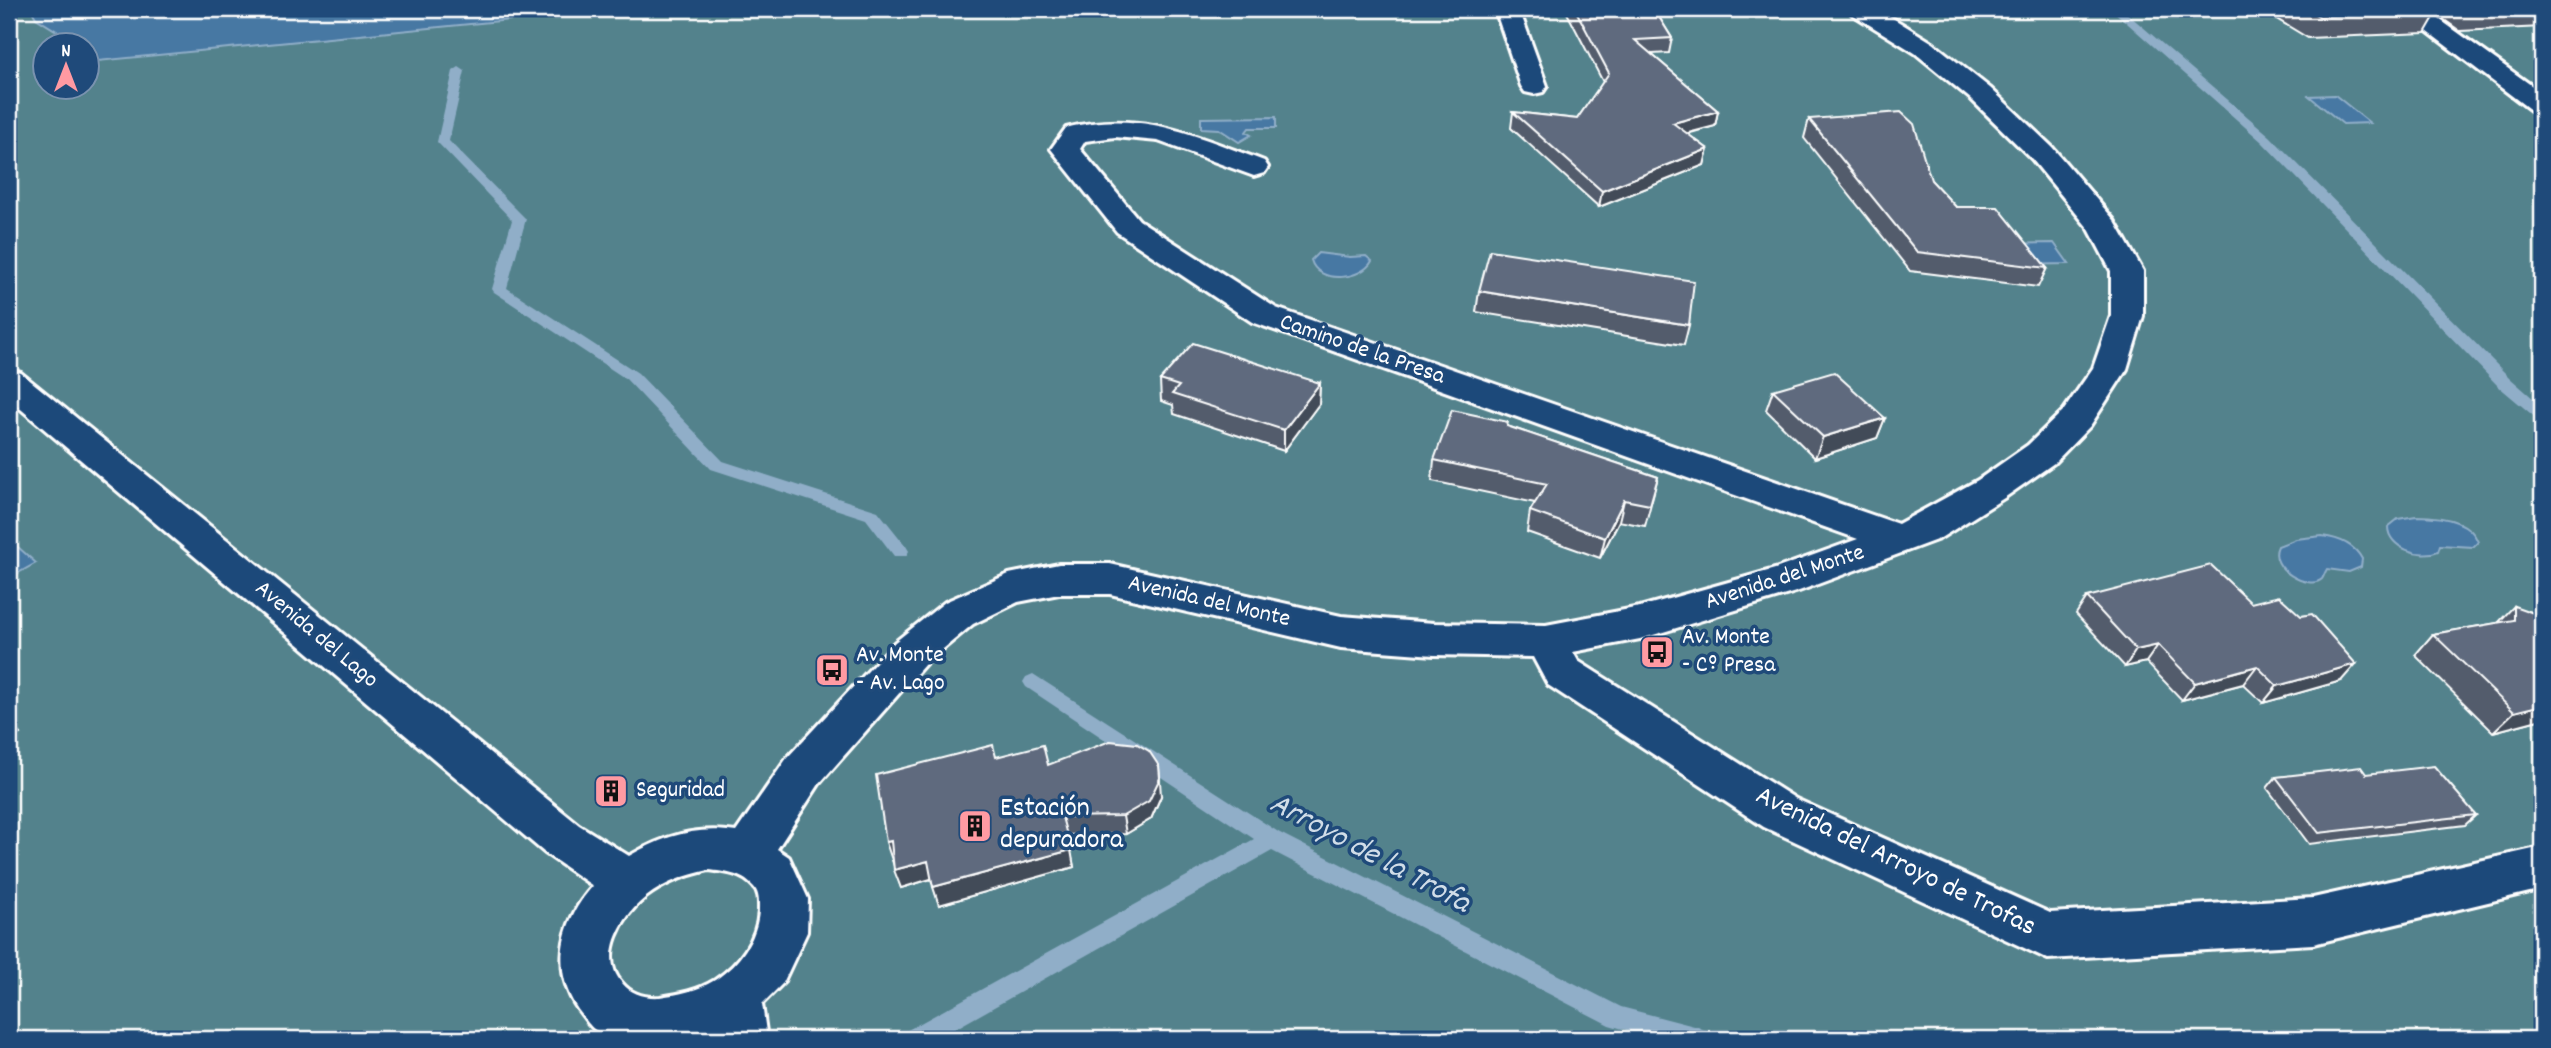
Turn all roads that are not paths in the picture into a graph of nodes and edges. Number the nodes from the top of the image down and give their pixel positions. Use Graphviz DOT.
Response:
graph roads {
  1 [pos="1507,9"];
  2 [pos="1861,9"];
  3 [pos="2410,9"];
  4 [pos="1534,86"];
  5 [pos="2542,105"];
  6 [pos="1254,167"];
  7 [pos="9,381"];
  8 [pos="1899,539"];
  9 [pos="1546,641"];
  10 [pos="747,855"];
  11 [pos="2542,868"];
  12 [pos="628,881"];
  13 [pos="738,1018"];
  1 -- 4 [label="street"];
  2 -- 8 [label="street, Avenida del Monte"];
  3 -- 5 [label="street"];
  6 -- 8 [label="street, Camino de la Presa"];
  7 -- 12 [label="street, Avenida del Lago"];
  8 -- 9 [label="street, Avenida del Monte"];
  9 -- 10 [label="street, Avenida del Monte"];
  9 -- 11 [label="street, Avenida del Arroyo de Trofas"];
  10 -- 12 [label="street"];
  10 -- 13 [label="street"];
  12 -- 13 [label="street"];
}
